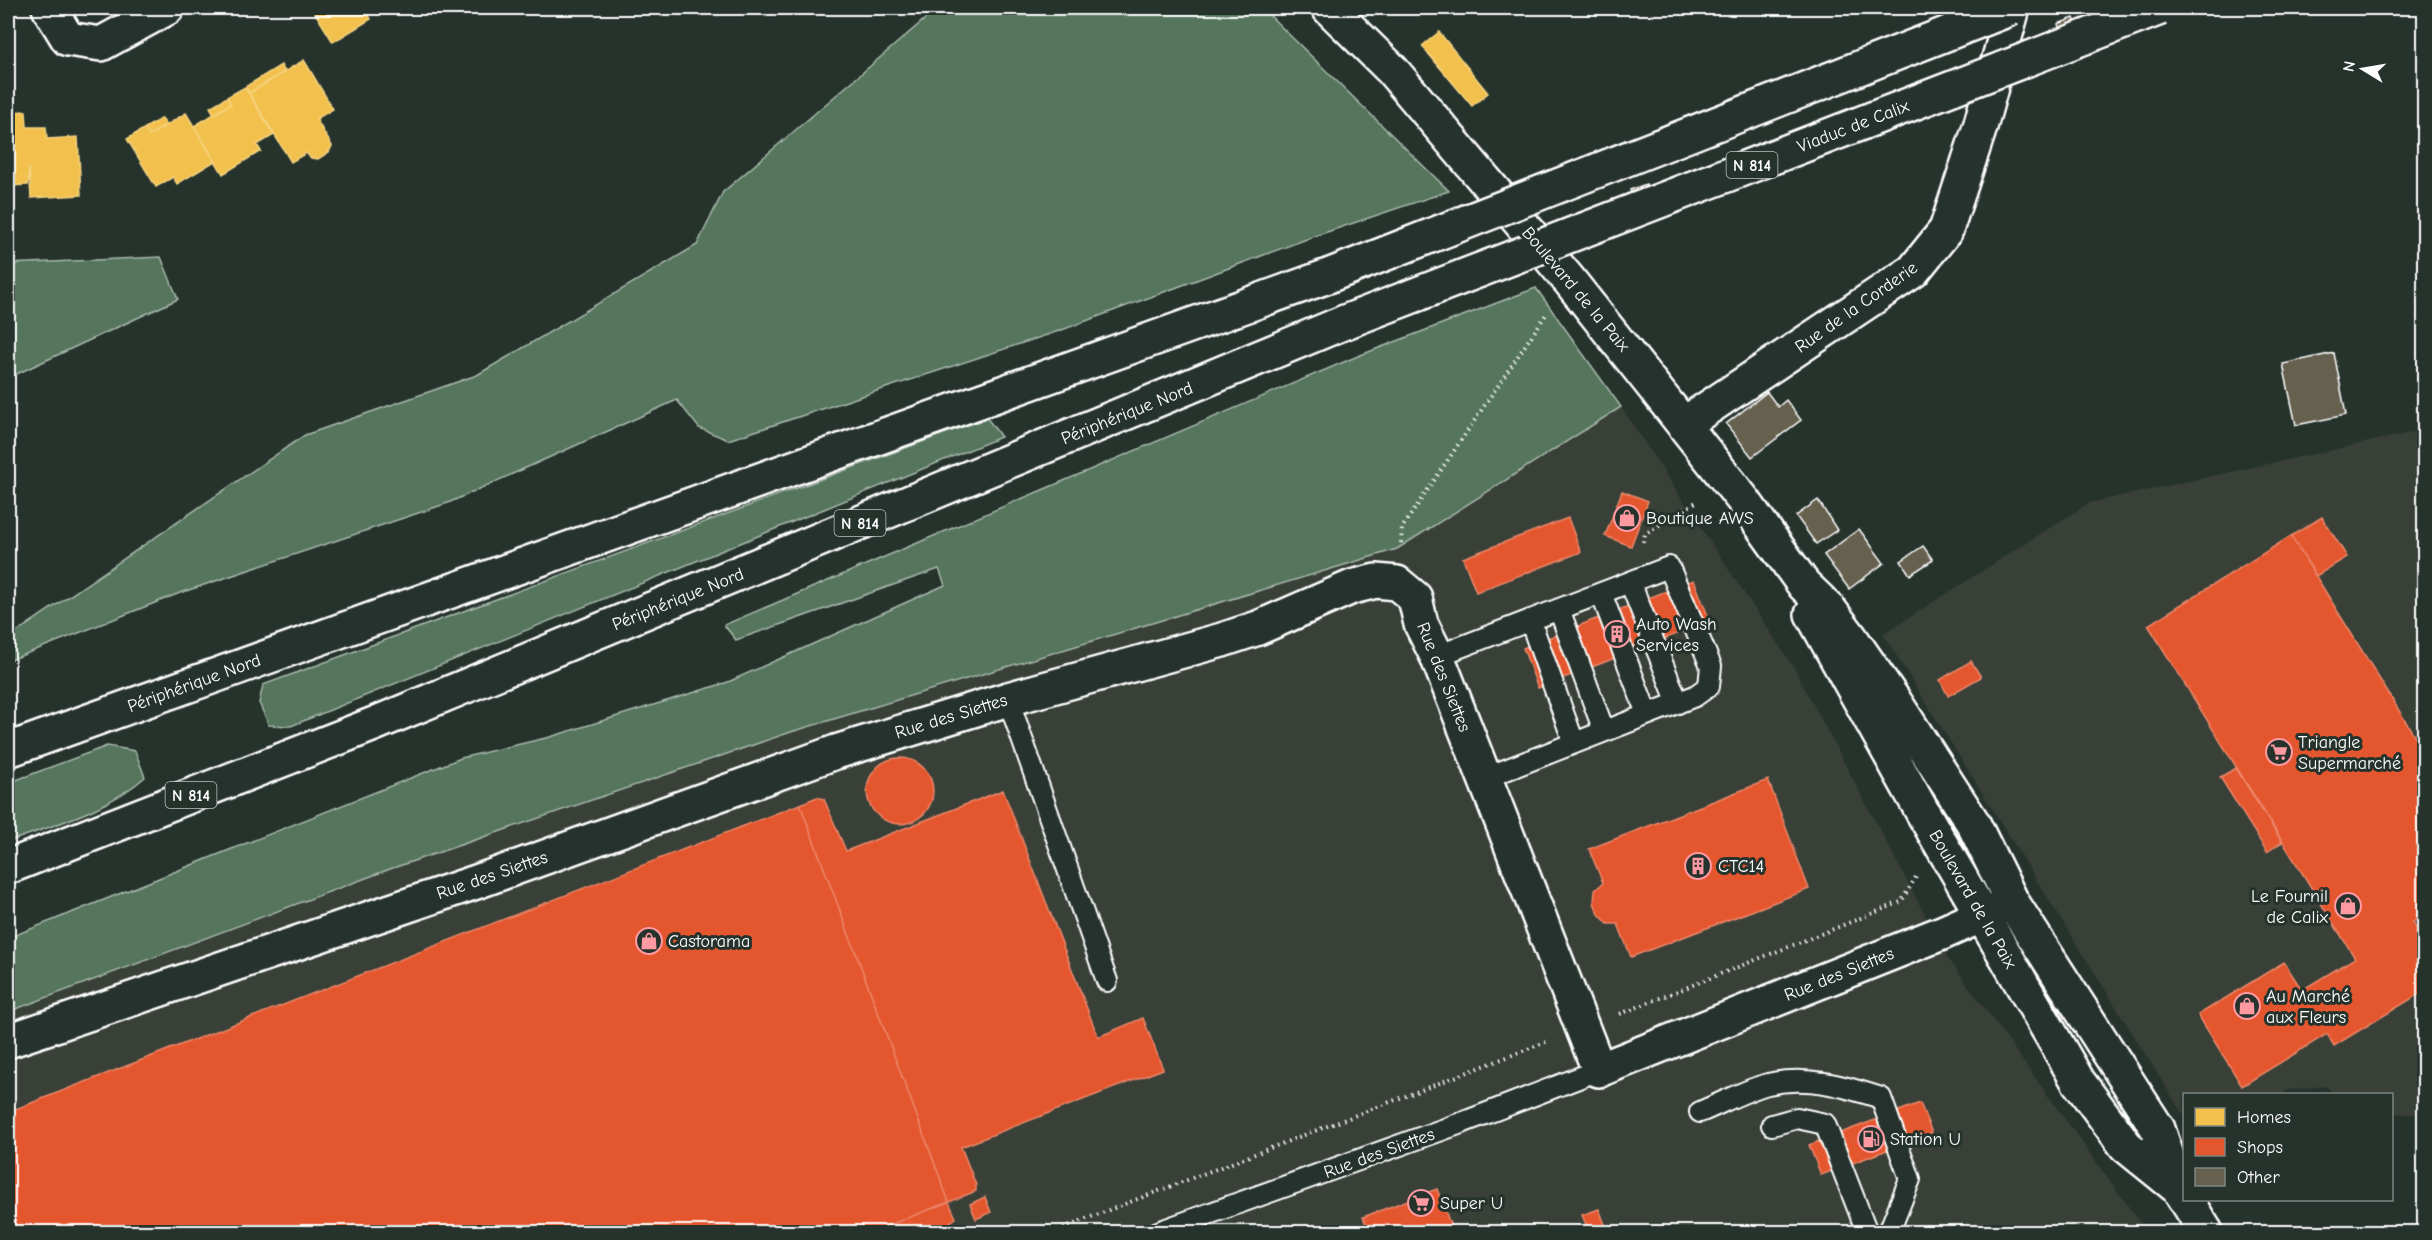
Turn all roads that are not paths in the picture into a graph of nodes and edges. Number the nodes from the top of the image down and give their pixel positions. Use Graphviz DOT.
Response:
graph roads {
  1 [pos="49,8"];
  2 [pos="167,8"];
  3 [pos="1329,8"];
  4 [pos="2013,8"];
  5 [pos="2160,8"];
  6 [pos="1345,322"];
  7 [pos="1684,424"];
  8 [pos="1630,582"];
  9 [pos="1804,585"];
  10 [pos="1601,593"];
  11 [pos="1559,609"];
  12 [pos="1530,620"];
  13 [pos="1437,656"];
  14 [pos="1008,699"];
  15 [pos="1678,703"];
  16 [pos="1647,714"];
  17 [pos="1604,731"];
  18 [pos="1574,743"];
  19 [pos="8,750"];
  20 [pos="1485,778"];
  21 [pos="8,867"];
  22 [pos="2012,902"];
  23 [pos="1982,915"];
  24 [pos="1107,981"];
  25 [pos="8,1041"];
  26 [pos="1599,1070"];
  27 [pos="1700,1112"];
  28 [pos="1772,1125"];
  29 [pos="2183,1195"];
  30 [pos="2187,1201"];
  31 [pos="1158,1233"];
  32 [pos="1867,1233"];
  33 [pos="1889,1233"];
  34 [pos="2206,1233"];
  1 -- 2 [label="main road"];
  3 -- 7 [label="main road, Boulevard de la Paix"];
  4 -- 7 [label="main road, Rue de la Corderie"];
  4 -- 19 [label="main road, Périphérique Nord, bridge"];
  5 -- 6 [label="main road, Viaduc de Calix / N 814, bridge"];
  6 -- 21 [label="main road, Périphérique Nord / N 814"];
  7 -- 9 [label="main road, Boulevard de la Paix"];
  8 -- 10 [label="lane"];
  8 -- 15 [label="lane"];
  8 -- 15 [label="lane"];
  9 -- 22 [label="main road, Boulevard de la Paix"];
  9 -- 23 [label="main road, Boulevard de la Paix"];
  10 -- 11 [label="lane"];
  10 -- 16 [label="lane"];
  11 -- 12 [label="lane"];
  11 -- 17 [label="lane"];
  12 -- 13 [label="lane"];
  12 -- 18 [label="lane"];
  13 -- 14 [label="main road, Rue des Siettes"];
  13 -- 20 [label="main road, Rue des Siettes"];
  14 -- 24 [label="lane"];
  14 -- 25 [label="main road, Rue des Siettes"];
  15 -- 16 [label="lane"];
  16 -- 17 [label="lane"];
  17 -- 18 [label="lane"];
  18 -- 20 [label="lane"];
  20 -- 26 [label="main road, Rue des Siettes"];
  22 -- 23 [label="main road, Rue des Siettes"];
  22 -- 29 [label="main road, Boulevard de la Paix"];
  23 -- 26 [label="main road, Rue des Siettes"];
  23 -- 29 [label="main road, Boulevard de la Paix"];
  26 -- 31 [label="lane, Rue des Siettes"];
  27 -- 33 [label="lane"];
  28 -- 32 [label="lane"];
  30 -- 34 [label="main road, Boulevard de la Paix"];
}
